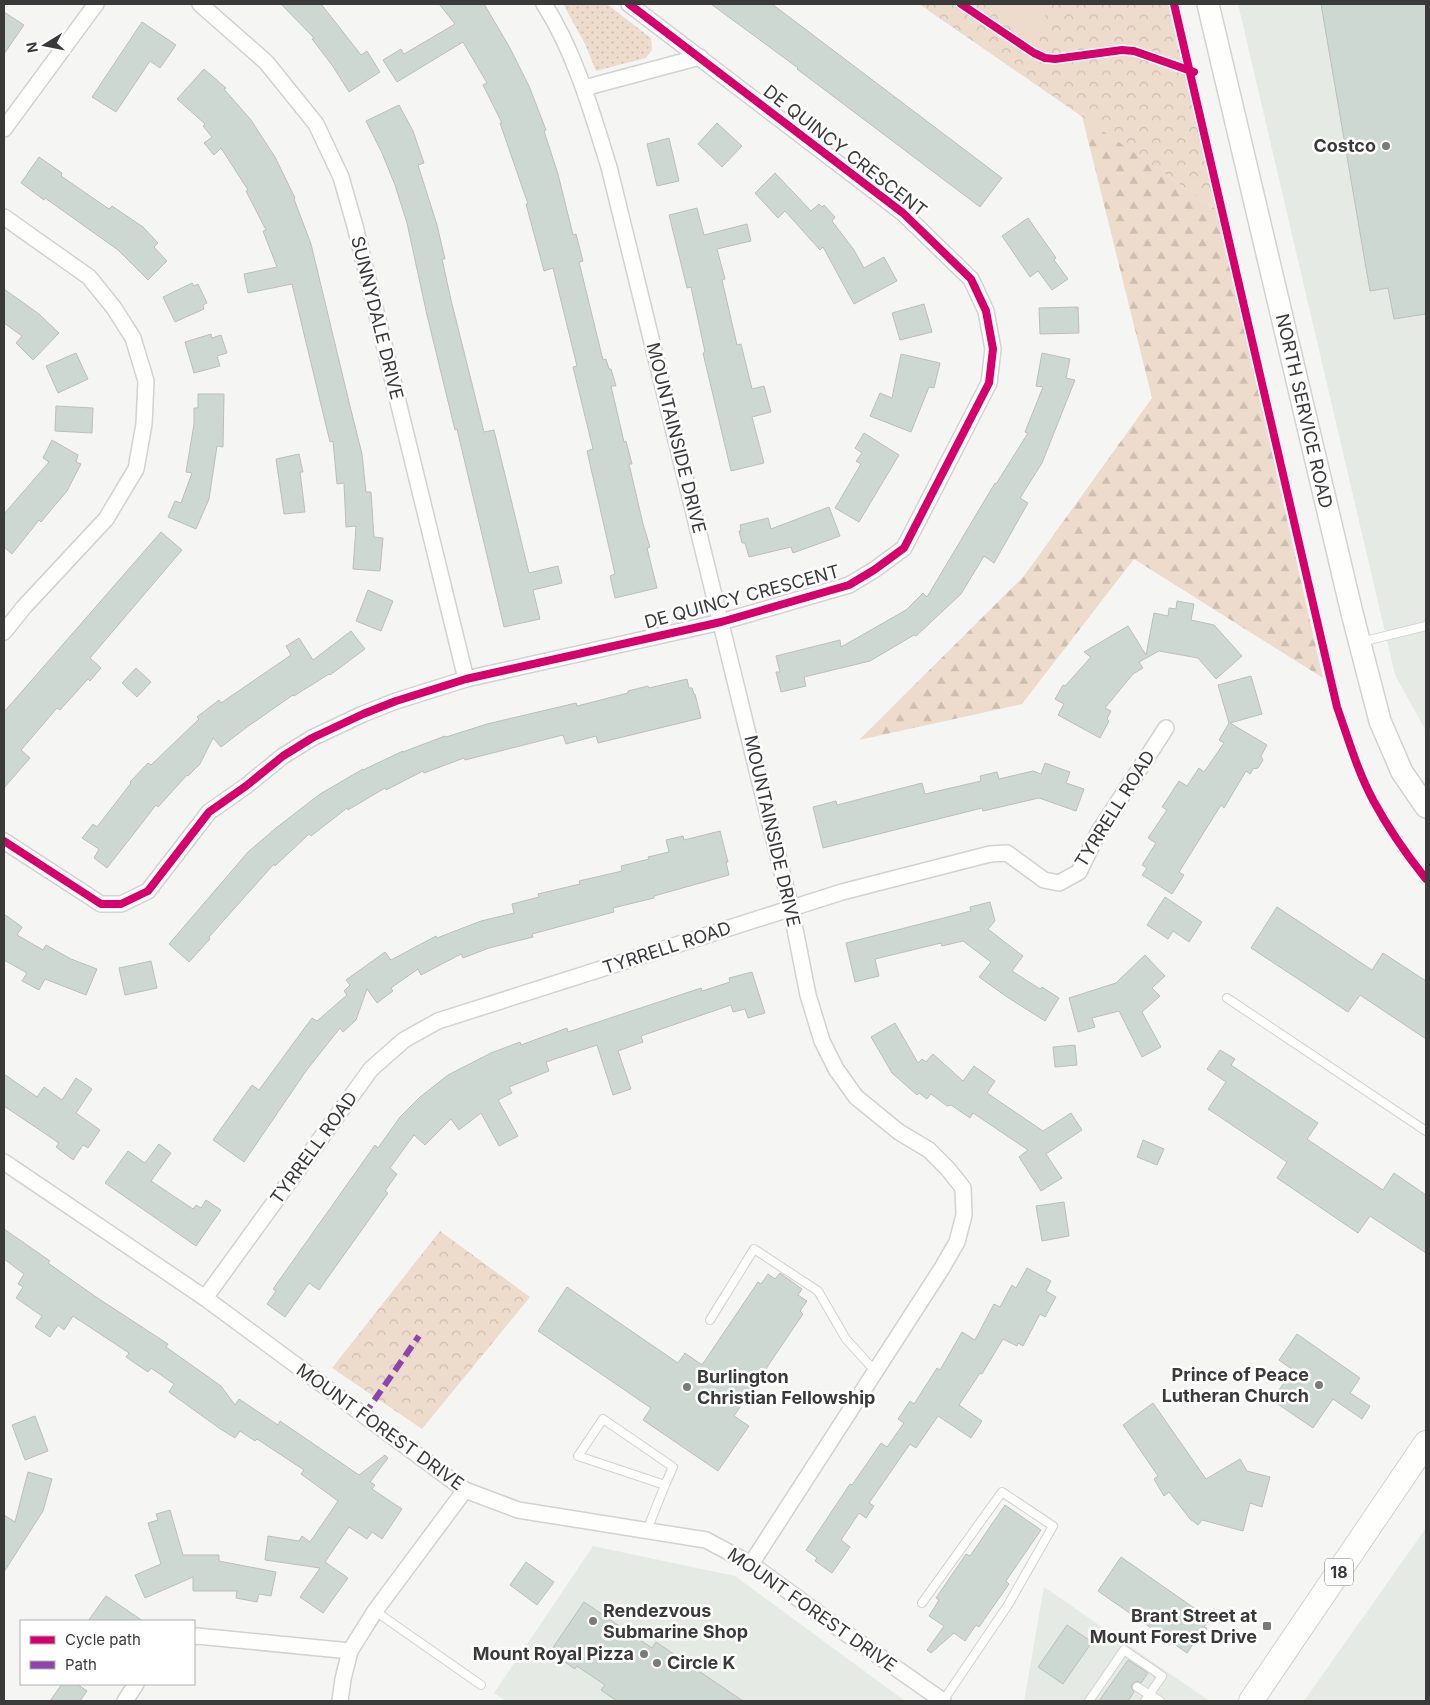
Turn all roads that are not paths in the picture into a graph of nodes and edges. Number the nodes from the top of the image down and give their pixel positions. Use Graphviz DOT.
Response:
graph roads {
  1 [pos="96,4"];
  2 [pos="200,4"];
  3 [pos="544,4"];
  4 [pos="629,4"];
  5 [pos="1208,4"];
  6 [pos="700,57"];
  7 [pos="584,88"];
  8 [pos="4,129"];
  9 [pos="4,217"];
  10 [pos="721,622"];
  11 [pos="1426,626"];
  12 [pos="4,632"];
  13 [pos="1361,642"];
  14 [pos="466,679"];
  15 [pos="1166,728"];
  16 [pos="1426,807"];
  17 [pos="4,841"];
  18 [pos="791,909"];
  19 [pos="1227,998"];
  20 [pos="1426,1131"];
  21 [pos="4,1162"];
  22 [pos="206,1298"];
  23 [pos="710,1320"];
  24 [pos="875,1371"];
  25 [pos="1426,1443"];
  26 [pos="665,1485"];
  27 [pos="464,1490"];
  28 [pos="647,1530"];
  29 [pos="751,1564"];
  30 [pos="922,1603"];
  31 [pos="375,1612"];
  32 [pos="195,1637"];
  33 [pos="350,1651"];
  34 [pos="135,1685"];
  35 [pos="481,1685"];
  36 [pos="1137,1687"];
  37 [pos="1150,1694"];
  38 [pos="1255,1700"];
  39 [pos="125,1701"];
  40 [pos="340,1701"];
  41 [pos="943,1701"];
  42 [pos="1089,1701"];
  43 [pos="1145,1701"];
  44 [pos="1160,1701"];
  1 -- 8 [label="street"];
  2 -- 14 [label="street, SUNNYDALE DRIVE"];
  3 -- 7 [label="street, MOUNTAINSIDE DRIVE"];
  4 -- 6 [label="street, DE QUINCY CRESCENT"];
  5 -- 13 [label="street, NORTH SERVICE ROAD"];
  6 -- 7 [label="street"];
  6 -- 10 [label="street, DE QUINCY CRESCENT"];
  7 -- 10 [label="street, MOUNTAINSIDE DRIVE"];
  9 -- 12 [label="street"];
  10 -- 14 [label="street, DE QUINCY CRESCENT"];
  10 -- 18 [label="street, MOUNTAINSIDE DRIVE"];
  11 -- 13 [label="lane"];
  13 -- 16 [label="street, NORTH SERVICE ROAD"];
  14 -- 17 [label="street, DE QUINCY CRESCENT"];
  15 -- 18 [label="street, TYRRELL ROAD"];
  18 -- 22 [label="street, TYRRELL ROAD"];
  18 -- 24 [label="street, MOUNTAINSIDE DRIVE"];
  19 -- 20 [label="lane"];
  21 -- 22 [label="street, MOUNT FOREST DRIVE"];
  22 -- 27 [label="street, MOUNT FOREST DRIVE"];
  23 -- 24 [label="lane"];
  24 -- 29 [label="street, MOUNTAINSIDE DRIVE"];
  25 -- 38 [label="main road, 18"];
  26 -- 26 [label="lane"];
  26 -- 28 [label="lane"];
  27 -- 28 [label="street, MOUNT FOREST DRIVE"];
  27 -- 31 [label="street"];
  28 -- 29 [label="street, MOUNT FOREST DRIVE"];
  29 -- 41 [label="street, MOUNT FOREST DRIVE"];
  30 -- 41 [label="lane"];
  31 -- 33 [label="street"];
  31 -- 35 [label="lane"];
  32 -- 33 [label="street"];
  33 -- 40 [label="street"];
  34 -- 39 [label="street"];
  36 -- 37 [label="lane"];
  37 -- 42 [label="lane"];
  37 -- 43 [label="lane"];
  37 -- 44 [label="lane"];
}
